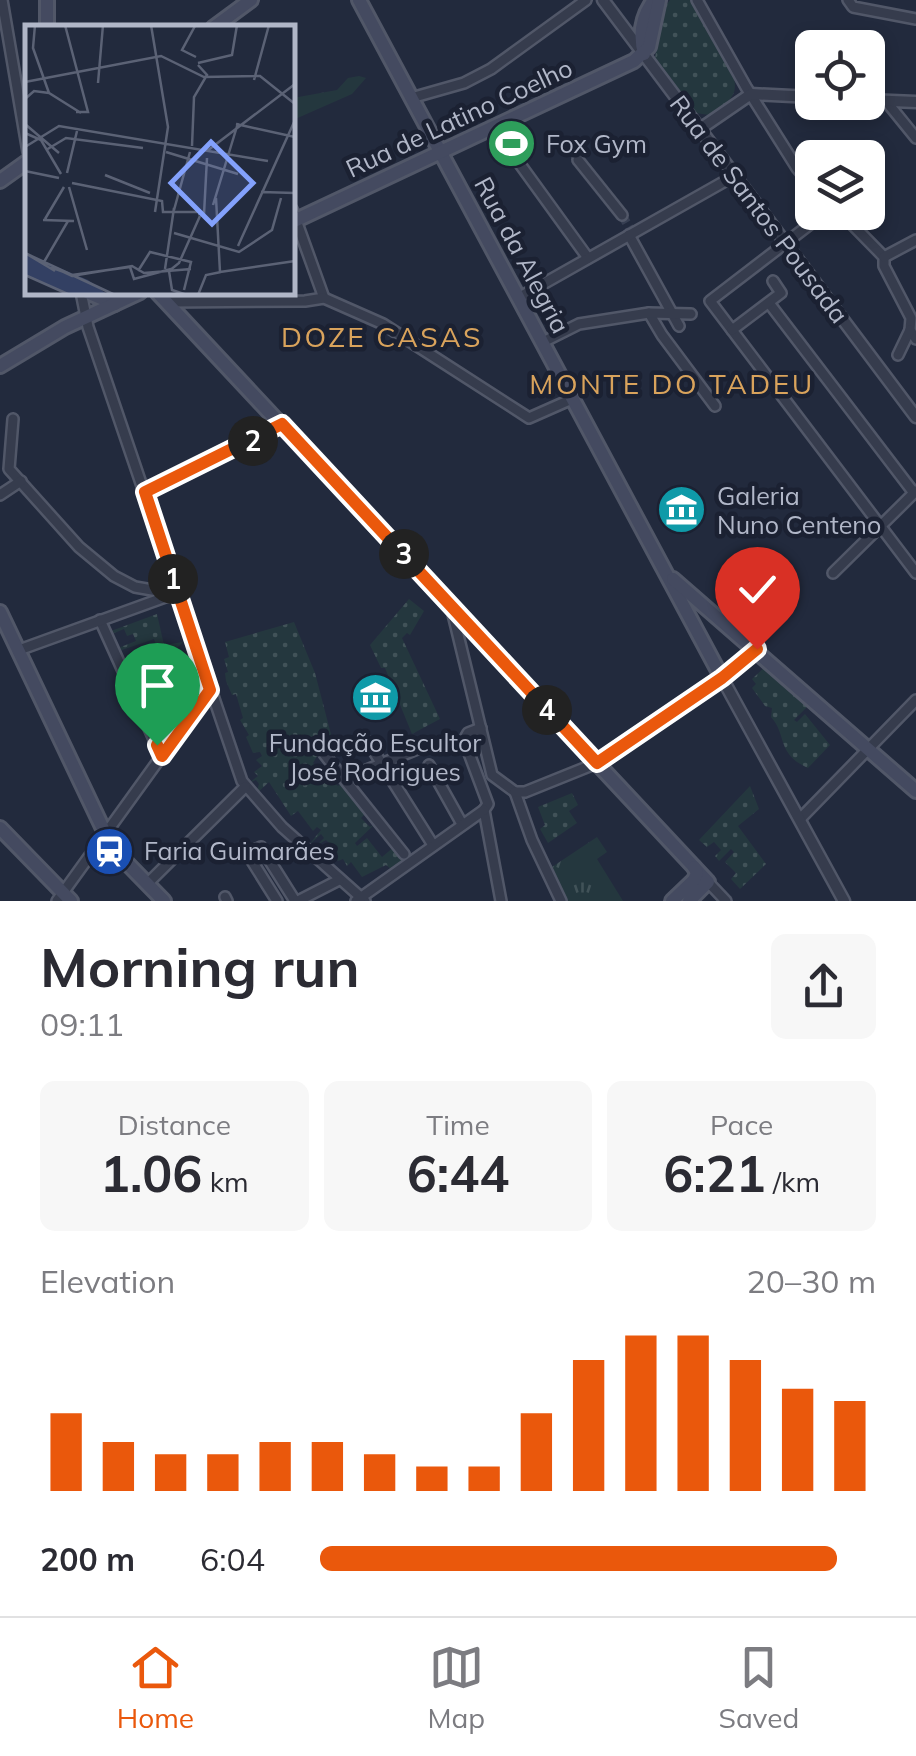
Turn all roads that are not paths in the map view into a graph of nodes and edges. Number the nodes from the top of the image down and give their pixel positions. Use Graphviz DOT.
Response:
graph roads {
  1 [pos="2,0"];
  2 [pos="46,0"];
  3 [pos="252,0"];
  4 [pos="358,0"];
  5 [pos="586,0"];
  6 [pos="656,0"];
  7 [pos="697,0"];
  8 [pos="848,0"];
  9 [pos="607,2"];
  10 [pos="916,19"];
  11 [pos="229,22"];
  12 [pos="47,25"];
  13 [pos="644,54"];
  14 [pos="751,94"];
  15 [pos="795,96"];
  16 [pos="412,98"];
  17 [pos="886,101"];
  18 [pos="916,102"];
  19 [pos="493,127"];
  20 [pos="700,129"];
  21 [pos="25,134"];
  22 [pos="916,138"];
  23 [pos="441,152"];
  24 [pos="578,160"];
  25 [pos="25,164"];
  26 [pos="795,164"];
  27 [pos="734,176"];
  28 [pos="0,181"];
  29 [pos="622,215"];
  30 [pos="295,217"];
  31 [pos="295,220"];
  32 [pos="802,230"];
  33 [pos="858,230"];
  34 [pos="630,233"];
  35 [pos="916,240"];
  36 [pos="784,243"];
  37 [pos="884,257"];
  38 [pos="588,258"];
  39 [pos="774,280"];
  40 [pos="84,295"];
  41 [pos="162,297"];
  42 [pos="520,297"];
  43 [pos="324,298"];
  44 [pos="123,299"];
  45 [pos="769,303"];
  46 [pos="650,313"];
  47 [pos="672,315"];
  48 [pos="86,316"];
  49 [pos="679,326"];
  50 [pos="732,330"];
  51 [pos="913,334"];
  52 [pos="662,336"];
  53 [pos="543,342"];
  54 [pos="898,355"];
  55 [pos="0,366"];
  56 [pos="572,398"];
  57 [pos="715,406"];
  58 [pos="916,417"];
  59 [pos="12,418"];
  60 [pos="282,424"];
  61 [pos="21,481"];
  62 [pos="145,492"];
  63 [pos="915,492"];
  64 [pos="0,495"];
  65 [pos="881,526"];
  66 [pos="833,573"];
  67 [pos="916,573"];
  68 [pos="667,574"];
  69 [pos="173,595"];
  70 [pos="703,603"];
  71 [pos="451,606"];
  72 [pos="0,612"];
  73 [pos="689,615"];
  74 [pos="100,620"];
  75 [pos="757,649"];
  76 [pos="19,650"];
  77 [pos="722,678"];
  78 [pos="210,690"];
  79 [pos="916,700"];
  80 [pos="482,728"];
  81 [pos="368,742"];
  82 [pos="422,747"];
  83 [pos="867,748"];
  84 [pos="324,754"];
  85 [pos="162,756"];
  86 [pos="597,763"];
  87 [pos="381,765"];
  88 [pos="429,765"];
  89 [pos="345,780"];
  90 [pos="245,787"];
  91 [pos="916,791"];
  92 [pos="515,792"];
  93 [pos="484,810"];
  94 [pos="800,819"];
  95 [pos="462,824"];
  96 [pos="0,828"];
  97 [pos="106,835"];
  98 [pos="433,844"];
  99 [pos="404,854"];
  100 [pos="692,865"];
  101 [pos="340,880"];
  102 [pos="708,882"];
  103 [pos="147,884"];
  104 [pos="64,898"];
  105 [pos="360,900"];
  106 [pos="164,901"];
  107 [pos="276,901"];
  108 [pos="297,901"];
  109 [pos="501,901"];
  110 [pos="562,901"];
  111 [pos="672,901"];
  112 [pos="689,901"];
  113 [pos="726,901"];
  114 [pos="844,901"];
  1 -- 21 [label="street"];
  2 -- 12 [label="main road"];
  3 -- 11 [label="main road"];
  4 -- 16 [label="main road, Rua da Alegria"];
  5 -- 16 [label="street"];
  6 -- 13 [label="main road"];
  7 -- 14 [label="street"];
  8 -- 10 [label="street"];
  9 -- 13 [label="street, Rua de Santos Pousada"];
  13 -- 19 [label="main road, Rua de Latino Coelho"];
  13 -- 20 [label="street, Rua de Santos Pousada"];
  14 -- 15 [label="street"];
  14 -- 20 [label="street"];
  14 -- 26 [label="street"];
  16 -- 23 [label="main road, Rua da Alegria"];
  17 -- 18 [label="street"];
  17 -- 22 [label="street"];
  19 -- 23 [label="main road, Rua de Latino Coelho"];
  19 -- 38 [label="street"];
  20 -- 27 [label="street, Rua de Santos Pousada"];
  23 -- 30 [label="main road, Rua de Latino Coelho"];
  23 -- 42 [label="main road, Rua da Alegria"];
  24 -- 29 [label="street"];
  25 -- 28 [label="main road"];
  27 -- 34 [label="street"];
  27 -- 36 [label="street, Rua de Santos Pousada"];
  31 -- 43 [label="street"];
  32 -- 36 [label="street"];
  33 -- 37 [label="street"];
  34 -- 38 [label="street"];
  34 -- 47 [label="street"];
  35 -- 37 [label="street"];
  36 -- 50 [label="street"];
  36 -- 58 [label="street, Rua de Santos Pousada"];
  37 -- 51 [label="street"];
  38 -- 42 [label="street"];
  39 -- 45 [label="street"];
  40 -- 48 [label="street"];
  41 -- 43 [label="street"];
  41 -- 60 [label="main road"];
  42 -- 53 [label="main road, Rua da Alegria"];
  43 -- 56 [label="street"];
  44 -- 48 [label="main road"];
  45 -- 50 [label="street"];
  45 -- 63 [label="street"];
  46 -- 47 [label="street"];
  46 -- 52 [label="street"];
  46 -- 53 [label="street"];
  47 -- 49 [label="street"];
  47 -- 49 [label="street"];
  48 -- 55 [label="main road"];
  48 -- 62 [label="street"];
  49 -- 52 [label="street"];
  50 -- 65 [label="street"];
  51 -- 54 [label="street"];
  52 -- 57 [label="street"];
  53 -- 56 [label="main road, Rua da Alegria"];
  56 -- 68 [label="main road, Rua da Alegria"];
  59 -- 61 [label="street"];
  60 -- 62 [label="street"];
  60 -- 71 [label="main road"];
  61 -- 64 [label="street"];
  61 -- 69 [label="street"];
  62 -- 69 [label="street"];
  63 -- 65 [label="street"];
  65 -- 66 [label="street"];
  65 -- 67 [label="street"];
  68 -- 70 [label="main road"];
  68 -- 73 [label="main road, Rua da Alegria"];
  69 -- 74 [label="street"];
  69 -- 78 [label="street"];
  70 -- 73 [label="main road"];
  70 -- 75 [label="main road"];
  71 -- 80 [label="street"];
  71 -- 86 [label="main road"];
  72 -- 76 [label="main road"];
  73 -- 77 [label="main road, Rua da Alegria"];
  74 -- 76 [label="street"];
  74 -- 85 [label="street"];
  75 -- 77 [label="main road"];
  75 -- 83 [label="main road"];
  76 -- 97 [label="main road"];
  77 -- 86 [label="main road"];
  77 -- 94 [label="street, Rua da Alegria"];
  78 -- 85 [label="street"];
  78 -- 90 [label="street"];
  79 -- 83 [label="street"];
  80 -- 92 [label="street"];
  80 -- 93 [label="street"];
  81 -- 87 [label="street"];
  82 -- 87 [label="street"];
  83 -- 91 [label="main road"];
  83 -- 94 [label="street"];
  84 -- 89 [label="street"];
  85 -- 97 [label="street"];
  86 -- 92 [label="street"];
  86 -- 100 [label="main road"];
  87 -- 89 [label="street"];
  87 -- 98 [label="street"];
  88 -- 95 [label="street"];
  89 -- 99 [label="street"];
  90 -- 101 [label="street"];
  90 -- 103 [label="street"];
  92 -- 110 [label="street"];
  93 -- 95 [label="street"];
  93 -- 109 [label="street"];
  94 -- 114 [label="street, Rua da Alegria"];
  95 -- 98 [label="street"];
  96 -- 104 [label="main road"];
  97 -- 103 [label="main road"];
  97 -- 104 [label="street"];
  98 -- 105 [label="street"];
  100 -- 102 [label="main road"];
  100 -- 111 [label="main road"];
  101 -- 105 [label="street"];
  101 -- 108 [label="street"];
  102 -- 112 [label="main road"];
  102 -- 113 [label="street"];
  103 -- 106 [label="main road"];
  107 -- 108 [label="street"];
}
